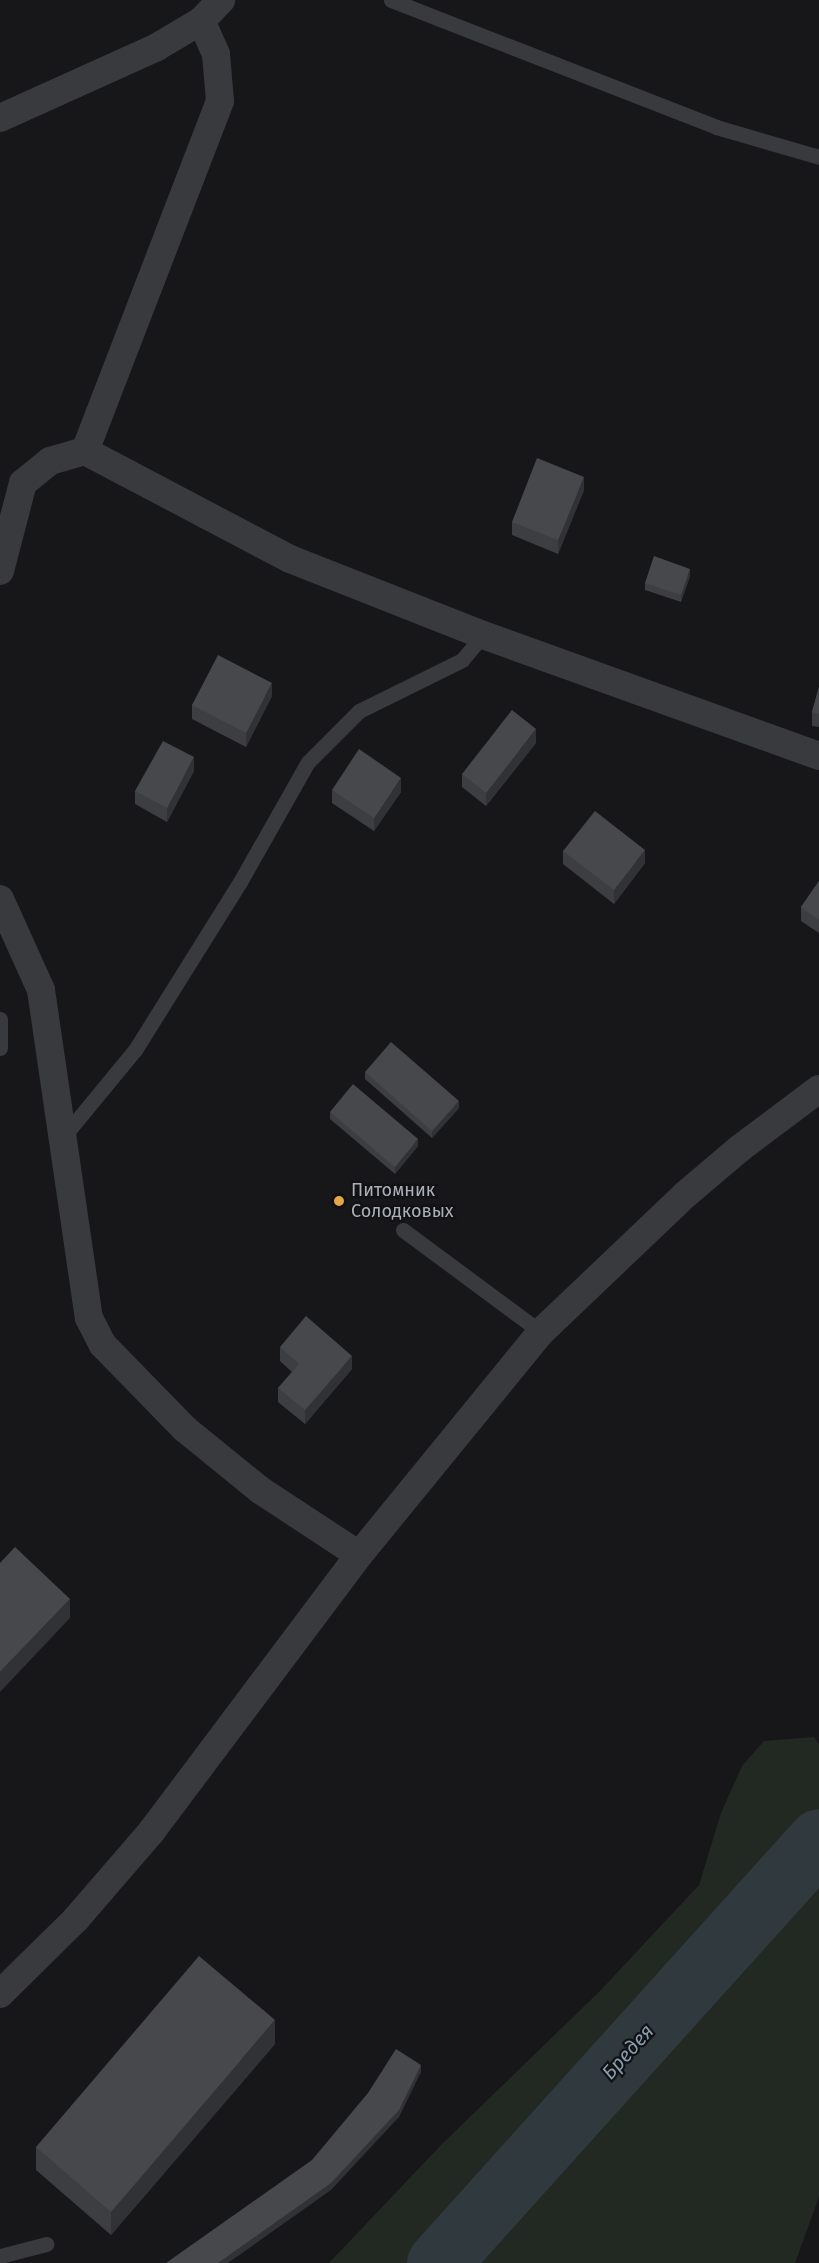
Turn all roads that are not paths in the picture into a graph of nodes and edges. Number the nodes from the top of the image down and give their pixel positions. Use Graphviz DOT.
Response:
graph roads {
  1 [pos="221,0"];
  2 [pos="391,0"];
  3 [pos="201,21"];
  4 [pos="0,118"];
  5 [pos="819,157"];
  6 [pos="85,451"];
  7 [pos="0,571"];
  8 [pos="483,635"];
  9 [pos="819,756"];
  10 [pos="0,899"];
  11 [pos="0,1019"];
  12 [pos="0,1048"];
  13 [pos="819,1089"];
  14 [pos="64,1136"];
  15 [pos="403,1230"];
  16 [pos="542,1332"];
  17 [pos="359,1555"];
  18 [pos="0,1994"];
  19 [pos="46,2244"];
  20 [pos="0,2256"];
  1 -- 3 [label="street"];
  2 -- 5 [label="lane"];
  3 -- 4 [label="street"];
  3 -- 6 [label="street"];
  6 -- 7 [label="street"];
  6 -- 8 [label="street"];
  8 -- 9 [label="street"];
  8 -- 14 [label="lane"];
  10 -- 14 [label="street"];
  11 -- 12 [label="lane"];
  13 -- 16 [label="street"];
  14 -- 17 [label="street"];
  15 -- 16 [label="lane"];
  16 -- 17 [label="street"];
  17 -- 18 [label="street"];
  19 -- 20 [label="lane"];
}
